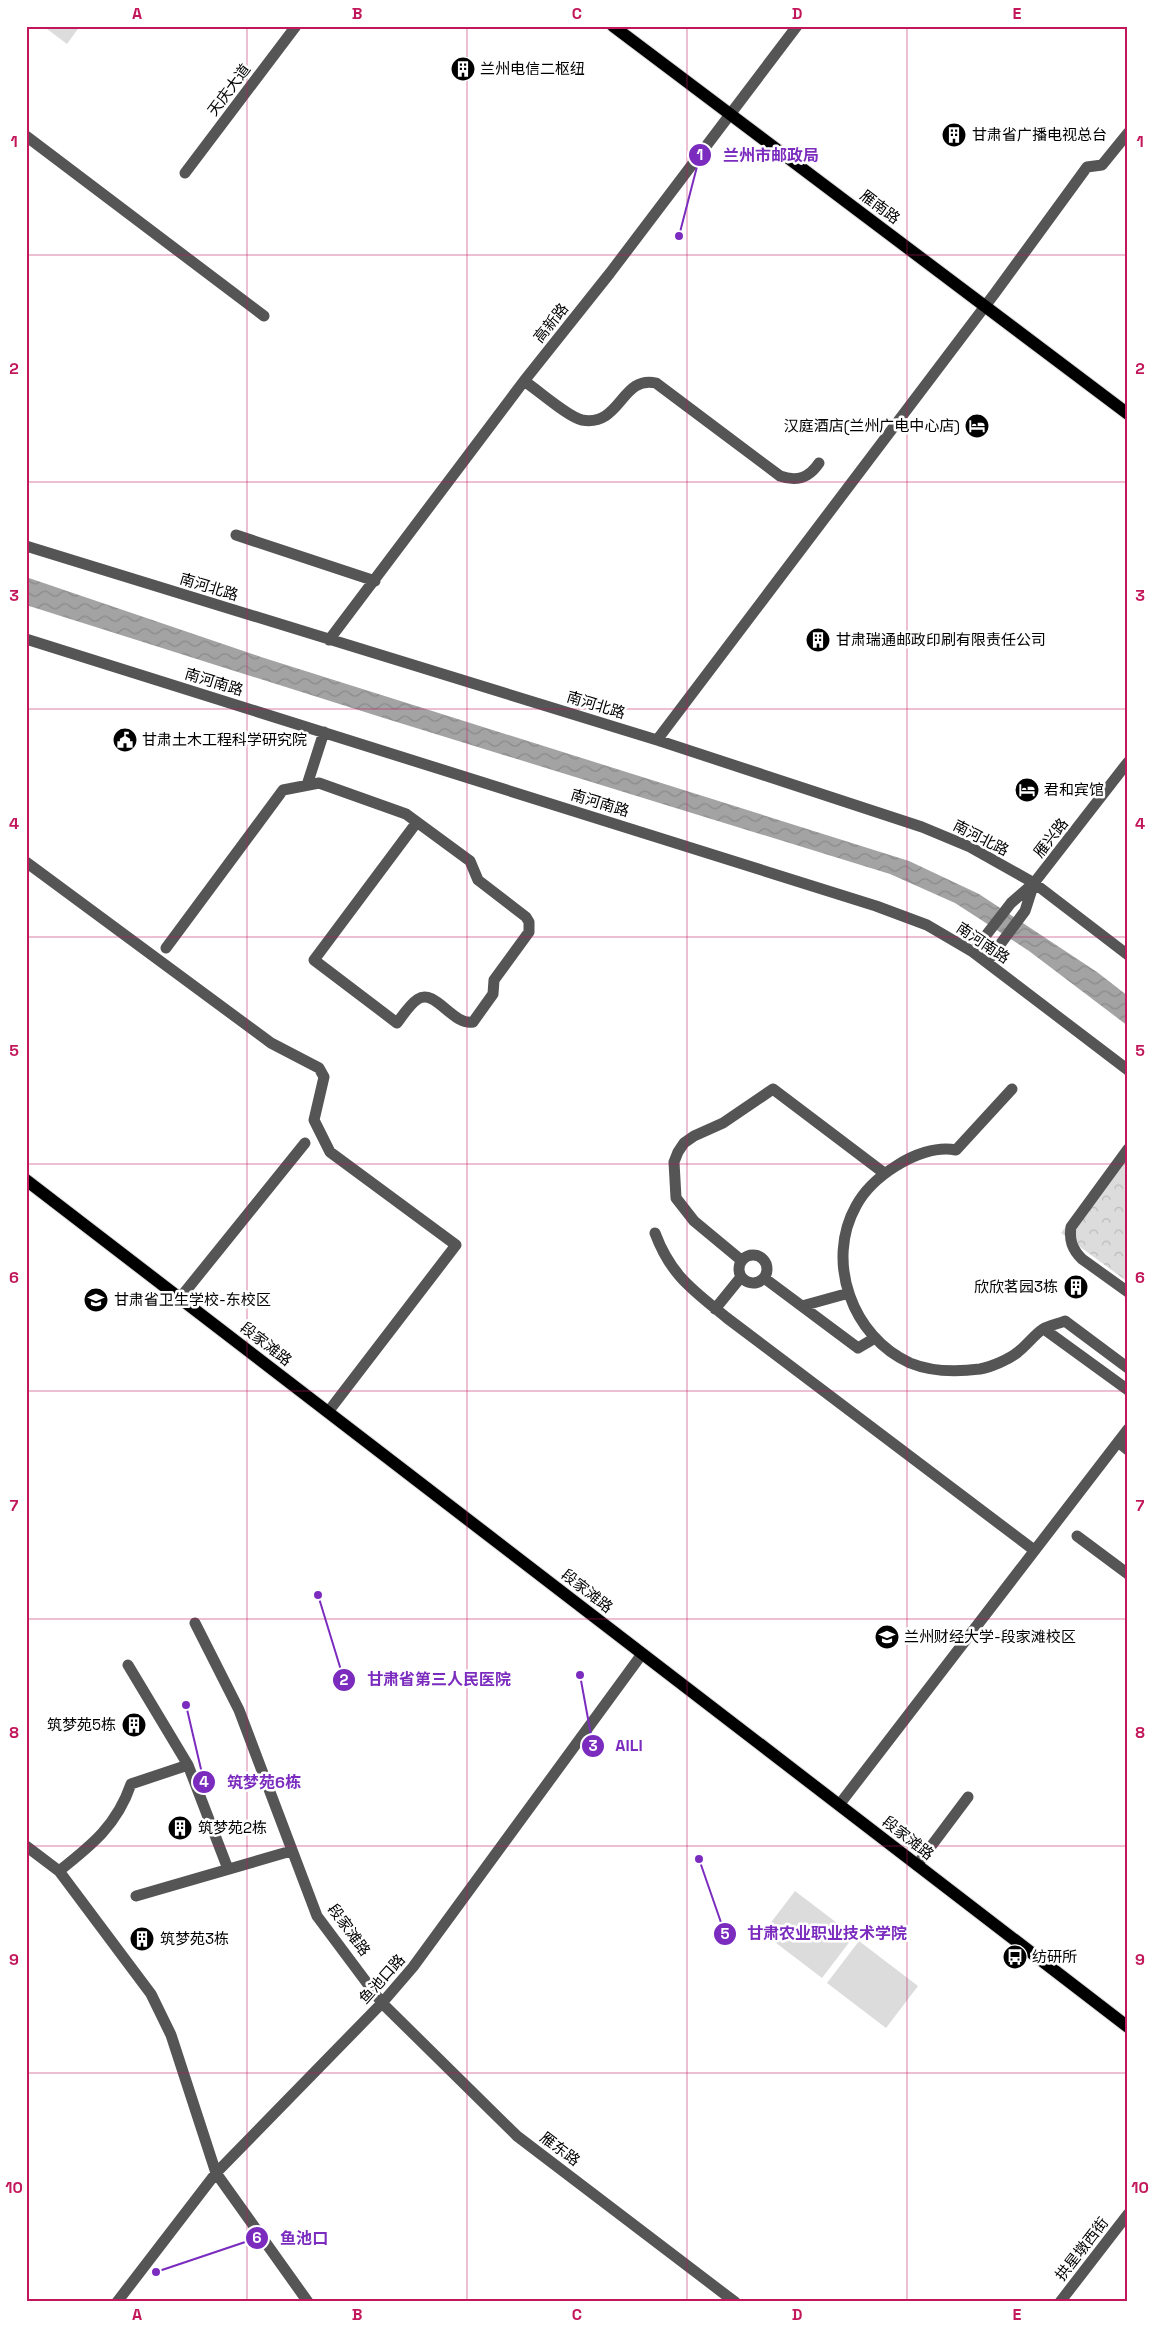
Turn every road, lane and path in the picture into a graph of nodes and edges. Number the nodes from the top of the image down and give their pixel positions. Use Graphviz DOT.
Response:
graph roads {
  1 [pos="296,26"];
  2 [pos="613,26"];
  3 [pos="797,26"];
  4 [pos="731,115"];
  5 [pos="1128,133"];
  6 [pos="26,136"];
  7 [pos="185,173"];
  8 [pos="984,306"];
  9 [pos="264,316"];
  10 [pos="524,381"];
  11 [pos="1128,414"];
  12 [pos="819,463"];
  13 [pos="236,535"];
  14 [pos="26,546"];
  15 [pos="375,581"];
  16 [pos="26,639"];
  17 [pos="329,640"];
  18 [pos="324,732"];
  19 [pos="657,740"];
  20 [pos="1128,762"];
  21 [pos="307,786"];
  22 [pos="418,822"];
  23 [pos="26,862"];
  24 [pos="1034,883"];
  25 [pos="166,948"];
  26 [pos="973,952"];
  27 [pos="1128,955"];
  28 [pos="987,962"];
  29 [pos="1128,1070"];
  30 [pos="1012,1089"];
  31 [pos="305,1143"];
  32 [pos="1128,1150"];
  33 [pos="884,1173"];
  34 [pos="26,1180"];
  35 [pos="655,1233"];
  36 [pos="741,1260"];
  37 [pos="741,1277"];
  38 [pos="764,1278"];
  39 [pos="1128,1292"];
  40 [pos="849,1293"];
  41 [pos="180,1298"];
  42 [pos="802,1306"];
  43 [pos="715,1309"];
  44 [pos="1044,1328"];
  45 [pos="875,1338"];
  46 [pos="1128,1368"];
  47 [pos="1128,1390"];
  48 [pos="328,1412"];
  49 [pos="1128,1429"];
  50 [pos="1118,1442"];
  51 [pos="1128,1450"];
  52 [pos="1077,1536"];
  53 [pos="1034,1550"];
  54 [pos="1128,1574"];
  55 [pos="195,1623"];
  56 [pos="642,1654"];
  57 [pos="128,1665"];
  58 [pos="188,1765"];
  59 [pos="968,1797"];
  60 [pos="839,1805"];
  61 [pos="26,1846"];
  62 [pos="290,1850"];
  63 [pos="917,1865"];
  64 [pos="228,1869"];
  65 [pos="60,1871"];
  66 [pos="136,1896"];
  67 [pos="382,2003"];
  68 [pos="1128,2027"];
  69 [pos="216,2173"];
  70 [pos="1128,2214"];
  71 [pos="117,2302"];
  72 [pos="308,2302"];
  73 [pos="735,2302"];
  74 [pos="1060,2302"];
  1 -- 7 [label="street, 天庆大道"];
  2 -- 4 [label="main road, 雁南路"];
  3 -- 4 [label="street, 高新路"];
  4 -- 8 [label="main road, 雁南路"];
  4 -- 10 [label="street, 高新路"];
  5 -- 8 [label="street"];
  6 -- 9 [label="street"];
  8 -- 11 [label="main road, 雁南路"];
  8 -- 19 [label="street"];
  10 -- 12 [label="street"];
  10 -- 15 [label="street, 高新路"];
  13 -- 15 [label="street"];
  14 -- 17 [label="street, 南河北路"];
  15 -- 17 [label="street, 高新路"];
  16 -- 18 [label="street, 南河南路"];
  17 -- 19 [label="street, 南河北路"];
  18 -- 21 [label="street"];
  18 -- 26 [label="street, 南河南路"];
  19 -- 24 [label="street, 南河北路"];
  20 -- 24 [label="street, 雁兴路"];
  21 -- 22 [label="street"];
  21 -- 25 [label="street"];
  22 -- 22 [label="street"];
  23 -- 48 [label="street"];
  24 -- 26 [label="street"];
  24 -- 27 [label="street, 南河北路"];
  24 -- 28 [label="street"];
  26 -- 28 [label="street, 南河南路"];
  28 -- 29 [label="street, 南河南路"];
  30 -- 33 [label="street"];
  31 -- 41 [label="street"];
  32 -- 39 [label="street"];
  33 -- 36 [label="street"];
  33 -- 40 [label="street"];
  34 -- 41 [label="main road, 段家滩路"];
  35 -- 43 [label="street"];
  36 -- 37 [label="street"];
  36 -- 38 [label="street"];
  37 -- 38 [label="street"];
  37 -- 43 [label="street"];
  38 -- 42 [label="street"];
  40 -- 42 [label="street"];
  40 -- 45 [label="street"];
  41 -- 48 [label="main road, 段家滩路"];
  42 -- 45 [label="street"];
  43 -- 53 [label="street"];
  44 -- 45 [label="street"];
  44 -- 46 [label="street"];
  44 -- 47 [label="street"];
  48 -- 56 [label="main road, 段家滩路"];
  49 -- 50 [label="street"];
  50 -- 51 [label="street"];
  50 -- 53 [label="street"];
  52 -- 54 [label="street"];
  53 -- 60 [label="street"];
  55 -- 62 [label="street, 段家滩路"];
  56 -- 60 [label="main road, 段家滩路"];
  56 -- 67 [label="street, 鱼池口路"];
  57 -- 58 [label="street"];
  58 -- 64 [label="street"];
  58 -- 65 [label="street"];
  59 -- 63 [label="street"];
  60 -- 63 [label="main road, 段家滩路"];
  61 -- 65 [label="street"];
  62 -- 64 [label="street"];
  62 -- 67 [label="street, 段家滩路"];
  63 -- 68 [label="main road, 段家滩路"];
  64 -- 66 [label="street"];
  65 -- 69 [label="street"];
  67 -- 69 [label="street, 鱼池口路"];
  67 -- 73 [label="street, 雁东路"];
  69 -- 71 [label="street, 鱼池口路"];
  69 -- 72 [label="street"];
  70 -- 74 [label="street, 拱星墩西街"];
}
